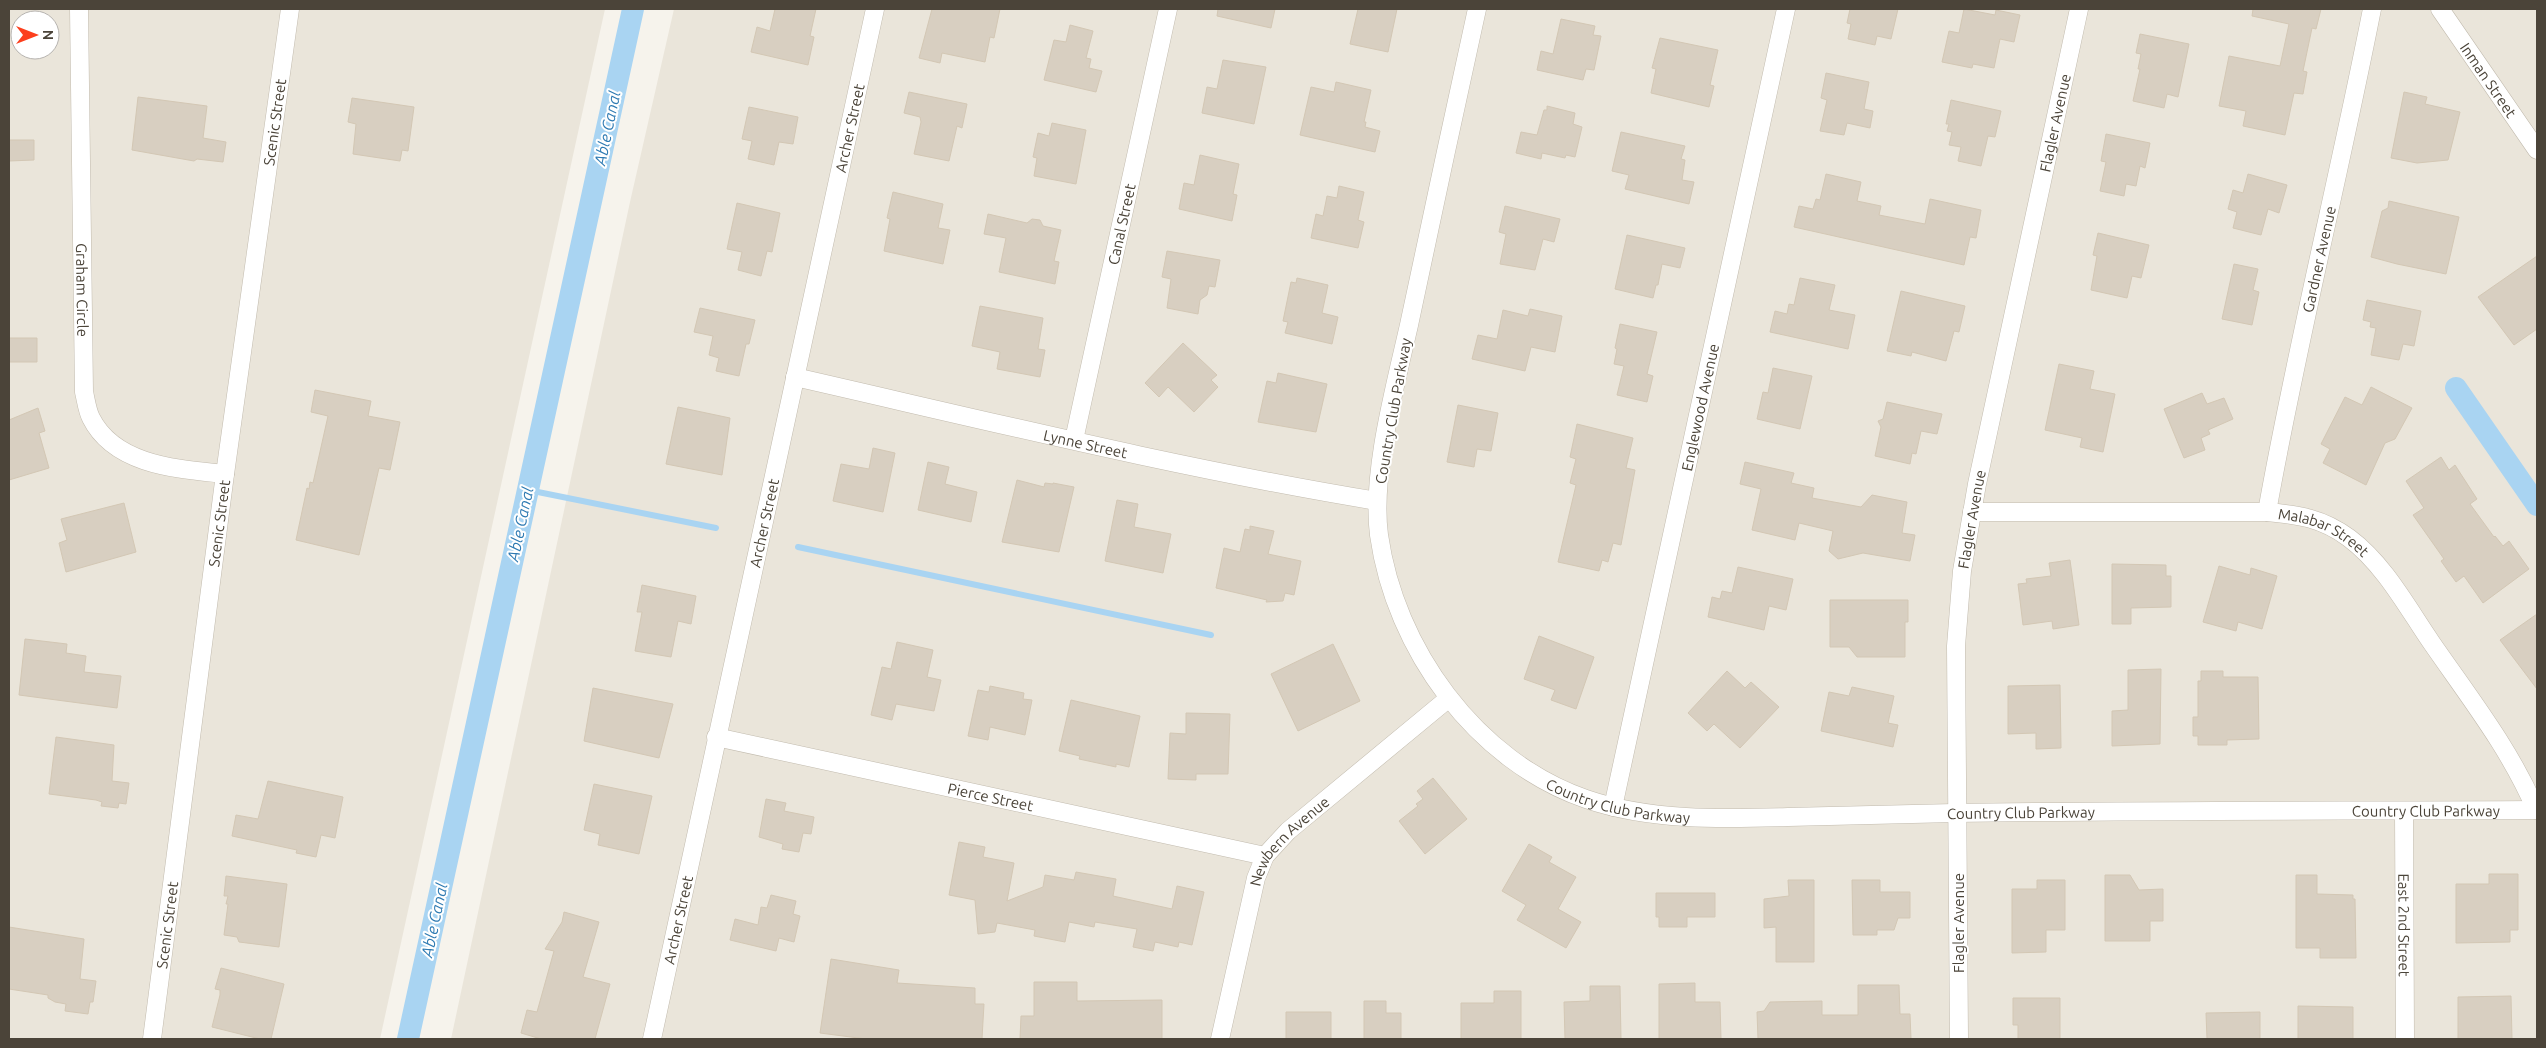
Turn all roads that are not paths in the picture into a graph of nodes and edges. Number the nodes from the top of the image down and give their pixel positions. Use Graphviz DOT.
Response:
graph roads {
  1 [pos="79,9"];
  2 [pos="290,9"];
  3 [pos="875,9"];
  4 [pos="1168,9"];
  5 [pos="1477,9"];
  6 [pos="1786,9"];
  7 [pos="2079,9"];
  8 [pos="2372,9"];
  9 [pos="2440,9"];
  10 [pos="2537,150"];
  11 [pos="795,378"];
  12 [pos="1074,440"];
  13 [pos="225,474"];
  14 [pos="1377,501"];
  15 [pos="1972,512"];
  16 [pos="2267,512"];
  17 [pos="1449,698"];
  18 [pos="716,737"];
  19 [pos="1613,807"];
  20 [pos="2404,810"];
  21 [pos="2537,810"];
  22 [pos="1957,813"];
  23 [pos="1265,856"];
  24 [pos="152,1039"];
  25 [pos="652,1039"];
  26 [pos="1220,1039"];
  27 [pos="1959,1039"];
  28 [pos="2404,1039"];
  1 -- 13 [label="street, Graham Circle"];
  2 -- 13 [label="street, Scenic Street"];
  3 -- 11 [label="street, Archer Street"];
  4 -- 12 [label="street, Canal Street"];
  5 -- 14 [label="street, Country Club Parkway"];
  6 -- 19 [label="street, Englewood Avenue"];
  7 -- 15 [label="street, Flagler Avenue"];
  8 -- 16 [label="street, Gardner Avenue"];
  9 -- 10 [label="street, Inman Street"];
  11 -- 12 [label="street, Lynne Street"];
  11 -- 18 [label="street, Archer Street"];
  12 -- 14 [label="street, Lynne Street"];
  13 -- 24 [label="street, Scenic Street"];
  14 -- 17 [label="street, Country Club Parkway"];
  15 -- 16 [label="street, Malabar Street"];
  15 -- 22 [label="street, Flagler Avenue"];
  16 -- 21 [label="street, Malabar Street"];
  17 -- 19 [label="street, Country Club Parkway"];
  17 -- 23 [label="street, Newbern Avenue"];
  18 -- 23 [label="street, Pierce Street"];
  18 -- 25 [label="street, Archer Street"];
  19 -- 22 [label="street, Country Club Parkway"];
  20 -- 21 [label="street, Country Club Parkway"];
  20 -- 22 [label="street, Country Club Parkway"];
  20 -- 28 [label="street, East 2nd Street"];
  22 -- 27 [label="street, Flagler Avenue"];
  23 -- 26 [label="street, Newbern Avenue"];
}
